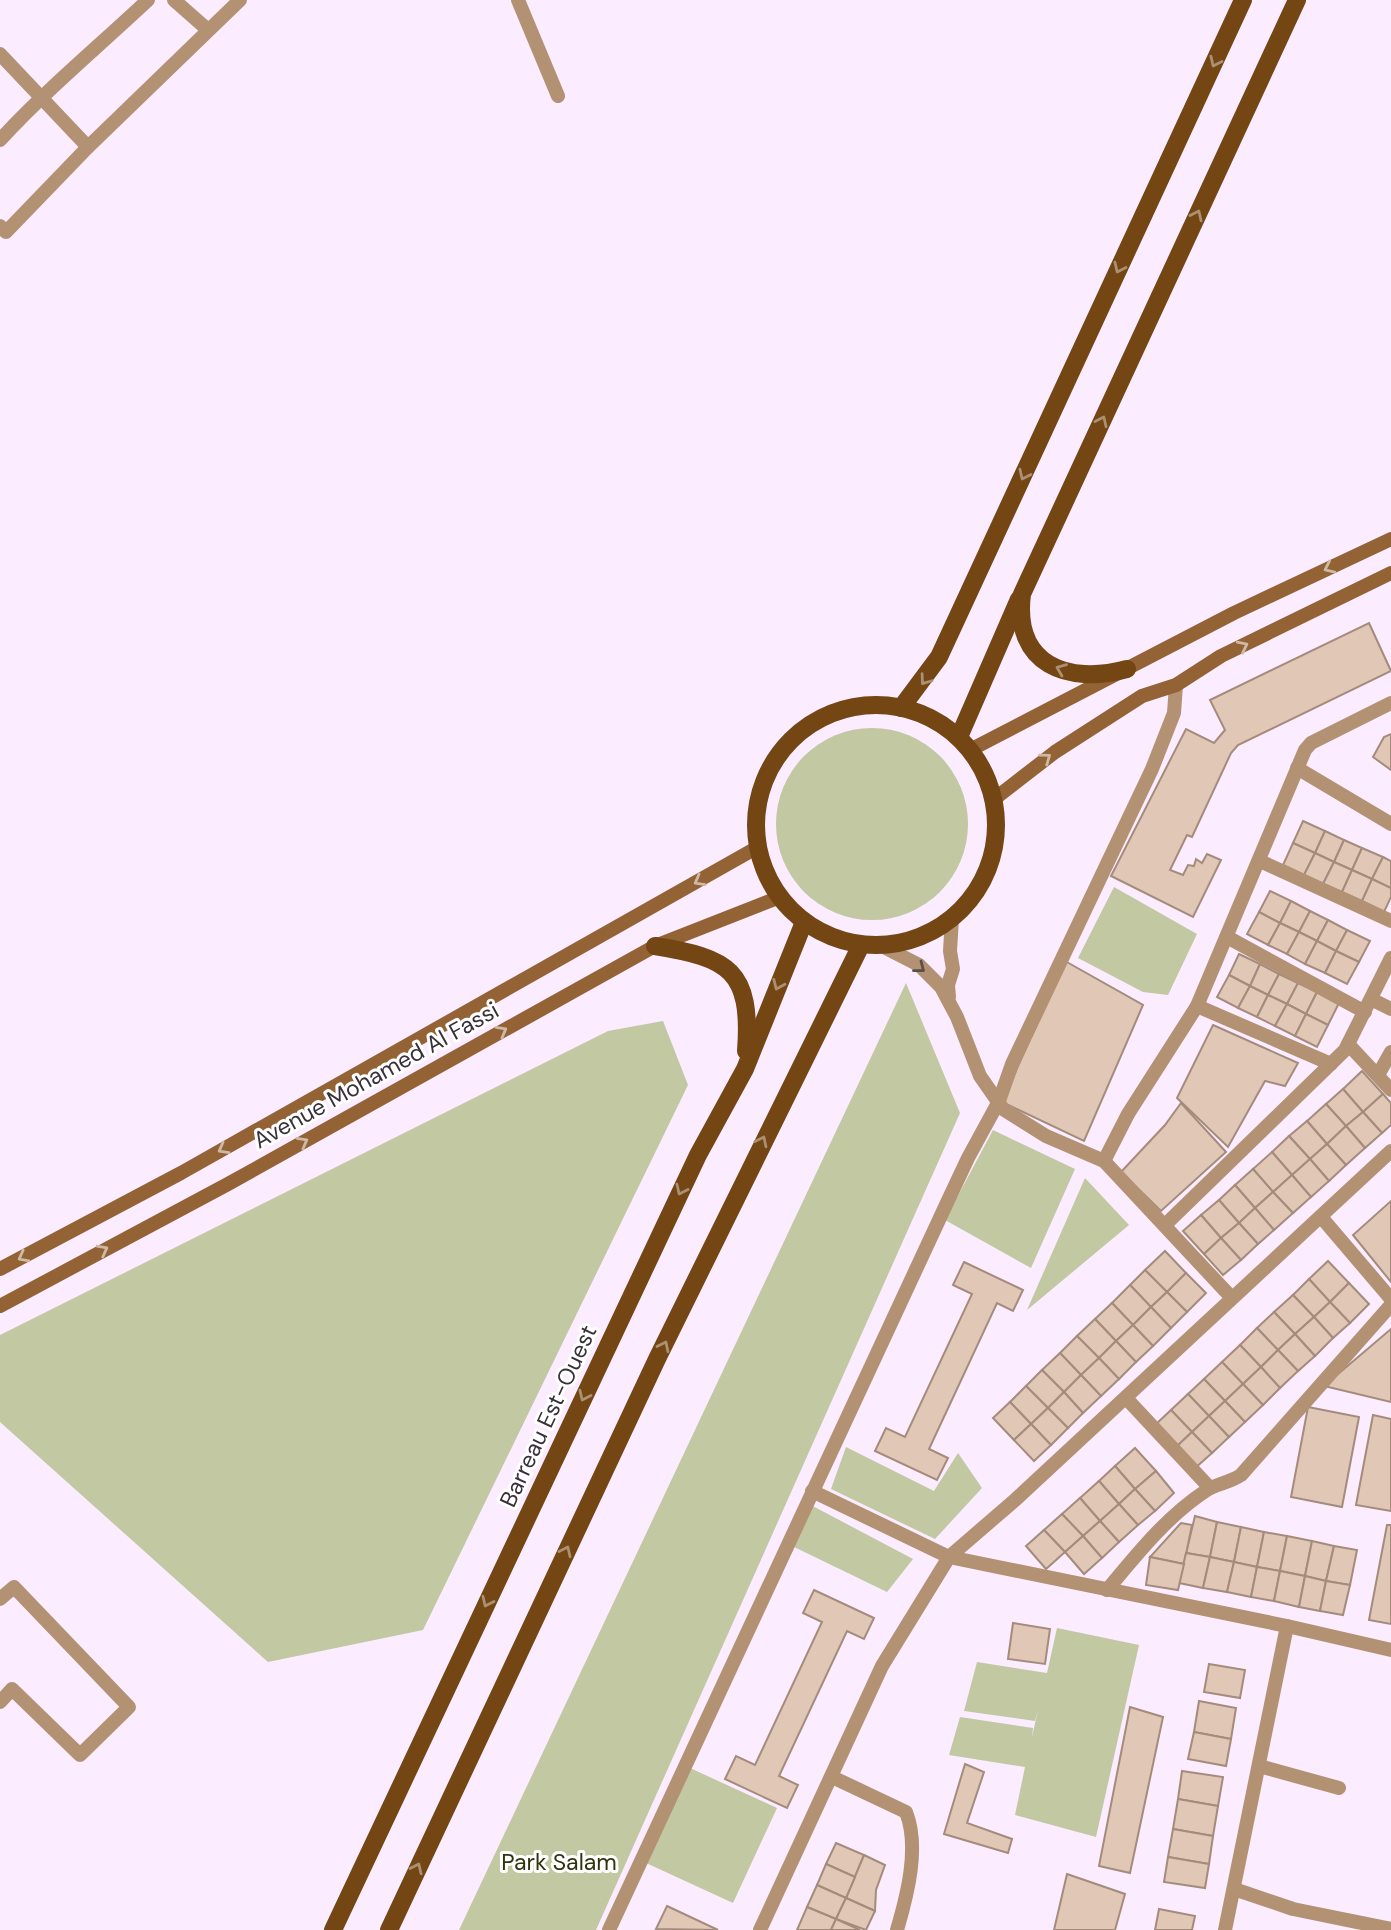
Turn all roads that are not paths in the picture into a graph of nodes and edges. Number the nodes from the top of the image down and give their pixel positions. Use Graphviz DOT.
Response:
graph roads {
  1 [pos="148,0"];
  2 [pos="174,0"];
  3 [pos="240,0"];
  4 [pos="518,0"];
  5 [pos="1243,0"];
  6 [pos="1297,0"];
  7 [pos="208,30"];
  8 [pos="0,54"];
  9 [pos="40,96"];
  10 [pos="558,96"];
  11 [pos="0,140"];
  12 [pos="88,147"];
  13 [pos="0,226"];
  14 [pos="1391,539"];
  15 [pos="1391,573"];
  16 [pos="1022,594"];
  17 [pos="1127,669"];
  18 [pos="1176,685"];
  19 [pos="1391,703"];
  20 [pos="901,708"];
  21 [pos="964,744"];
  22 [pos="1297,768"];
  23 [pos="993,800"];
  24 [pos="1391,824"];
  25 [pos="758,847"];
  26 [pos="1261,861"];
  27 [pos="780,897"];
  28 [pos="952,918"];
  29 [pos="1391,921"];
  30 [pos="804,922"];
  31 [pos="1227,937"];
  32 [pos="861,945"];
  33 [pos="880,945"];
  34 [pos="655,946"];
  35 [pos="1391,958"];
  36 [pos="950,1002"];
  37 [pos="1368,1005"];
  38 [pos="1197,1006"];
  39 [pos="1391,1009"];
  40 [pos="1348,1044"];
  41 [pos="1391,1052"];
  42 [pos="1331,1064"];
  43 [pos="745,1069"];
  44 [pos="1378,1075"];
  45 [pos="1391,1090"];
  46 [pos="999,1101"];
  47 [pos="1391,1151"];
  48 [pos="1104,1161"];
  49 [pos="1322,1217"];
  50 [pos="1166,1224"];
  51 [pos="0,1269"];
  52 [pos="1231,1297"];
  53 [pos="1391,1299"];
  54 [pos="1391,1305"];
  55 [pos="0,1306"];
  56 [pos="1126,1398"];
  57 [pos="1210,1488"];
  58 [pos="812,1491"];
  59 [pos="948,1557"];
  60 [pos="1107,1590"];
  61 [pos="0,1599"];
  62 [pos="1287,1626"];
  63 [pos="1391,1650"];
  64 [pos="0,1702"];
  65 [pos="1259,1766"];
  66 [pos="832,1777"];
  67 [pos="1339,1788"];
  68 [pos="1234,1889"];
  69 [pos="1391,1929"];
  70 [pos="333,1930"];
  71 [pos="388,1930"];
  72 [pos="608,1930"];
  73 [pos="760,1930"];
  74 [pos="897,1930"];
  75 [pos="1225,1930"];
  1 -- 9 [label="street"];
  2 -- 7 [label="street"];
  3 -- 7 [label="street"];
  4 -- 10 [label="street"];
  5 -- 20 [label="main road, one-way"];
  16 -- 6 [label="main road, one-way"];
  7 -- 12 [label="street"];
  8 -- 9 [label="street"];
  9 -- 11 [label="street"];
  9 -- 12 [label="street"];
  12 -- 13 [label="street"];
  14 -- 17 [label="street, one-way"];
  18 -- 15 [label="street, one-way"];
  17 -- 16 [label="main road, one-way"];
  16 -- 21 [label="main road"];
  17 -- 21 [label="street"];
  23 -- 18 [label="street, one-way"];
  18 -- 46 [label="street"];
  19 -- 22 [label="street"];
  20 -- 21 [label="main road"];
  20 -- 25 [label="main road"];
  21 -- 23 [label="main road"];
  22 -- 24 [label="street"];
  22 -- 26 [label="street"];
  23 -- 28 [label="main road"];
  25 -- 27 [label="main road"];
  25 -- 51 [label="street, Avenue Mohamed Al Fassi, one-way"];
  26 -- 29 [label="street"];
  26 -- 31 [label="street"];
  27 -- 30 [label="main road"];
  27 -- 34 [label="street, Avenue Mohamed Al Fassi"];
  28 -- 33 [label="main road"];
  28 -- 36 [label="street"];
  30 -- 32 [label="main road"];
  30 -- 43 [label="main road, Barreau Est-Ouest, one-way"];
  31 -- 37 [label="street"];
  31 -- 38 [label="street"];
  32 -- 33 [label="main road"];
  71 -- 32 [label="main road, one-way"];
  33 -- 36 [label="street, one-way"];
  34 -- 43 [label="main road"];
  55 -- 34 [label="street, Avenue Mohamed Al Fassi, one-way"];
  35 -- 37 [label="street"];
  36 -- 46 [label="street"];
  37 -- 39 [label="street"];
  37 -- 40 [label="street"];
  38 -- 42 [label="street"];
  38 -- 48 [label="street"];
  40 -- 42 [label="street"];
  40 -- 44 [label="street"];
  41 -- 44 [label="street"];
  42 -- 50 [label="street"];
  43 -- 70 [label="main road, Barreau Est-Ouest, one-way"];
  44 -- 45 [label="street"];
  46 -- 48 [label="street"];
  46 -- 58 [label="street"];
  47 -- 49 [label="street"];
  48 -- 50 [label="street"];
  49 -- 52 [label="street"];
  49 -- 53 [label="street"];
  50 -- 52 [label="street"];
  52 -- 56 [label="street"];
  54 -- 57 [label="street"];
  56 -- 57 [label="street"];
  56 -- 59 [label="street"];
  57 -- 60 [label="street"];
  58 -- 59 [label="street"];
  58 -- 72 [label="street"];
  59 -- 60 [label="street"];
  59 -- 66 [label="street"];
  60 -- 62 [label="street"];
  61 -- 64 [label="street"];
  62 -- 63 [label="street"];
  62 -- 65 [label="street"];
  65 -- 67 [label="street"];
  65 -- 68 [label="street"];
  66 -- 73 [label="street"];
  66 -- 74 [label="street"];
  68 -- 69 [label="street"];
  68 -- 75 [label="street"];
}
